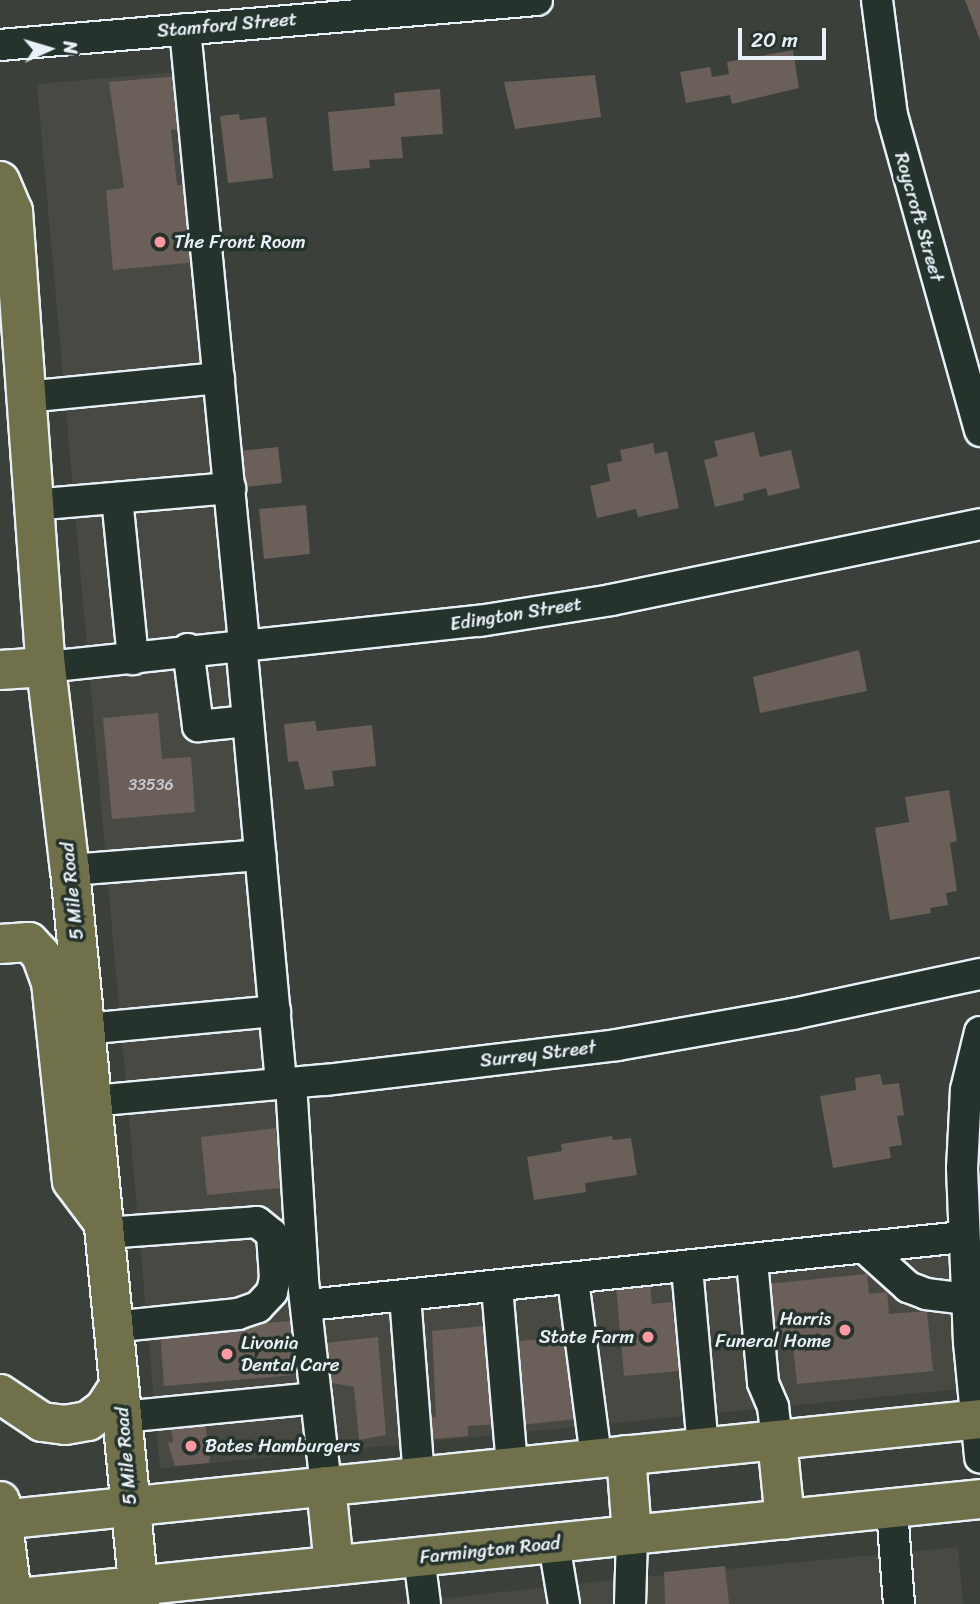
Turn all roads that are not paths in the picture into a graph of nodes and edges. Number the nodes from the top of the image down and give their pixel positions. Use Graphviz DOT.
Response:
graph roads {
  1 [pos="537,0"];
  2 [pos="877,0"];
  3 [pos="391,5"];
  4 [pos="185,29"];
  5 [pos="0,46"];
  6 [pos="0,181"];
  7 [pos="219,378"];
  8 [pos="25,397"];
  9 [pos="980,431"];
  10 [pos="230,488"];
  11 [pos="117,498"];
  12 [pos="33,505"];
  13 [pos="980,524"];
  14 [pos="243,643"];
  15 [pos="188,649"];
  16 [pos="133,659"];
  17 [pos="46,667"];
  18 [pos="0,670"];
  19 [pos="248,721"];
  20 [pos="260,855"];
  21 [pos="70,870"];
  22 [pos="0,944"];
  23 [pos="980,974"];
  24 [pos="275,1011"];
  25 [pos="85,1029"];
  26 [pos="980,1032"];
  27 [pos="286,1084"];
  28 [pos="92,1101"];
  29 [pos="104,1228"];
  30 [pos="964,1237"];
  31 [pos="866,1249"];
  32 [pos="752,1261"];
  33 [pos="687,1268"];
  34 [pos="573,1280"];
  35 [pos="497,1287"];
  36 [pos="971,1288"];
  37 [pos="405,1296"];
  38 [pos="309,1305"];
  39 [pos="114,1327"];
  40 [pos="975,1342"];
  41 [pos="0,1394"];
  42 [pos="316,1398"];
  43 [pos="121,1401"];
  44 [pos="978,1419"];
  45 [pos="777,1440"];
  46 [pos="703,1447"];
  47 [pos="611,1457"];
  48 [pos="980,1457"];
  49 [pos="512,1467"];
  50 [pos="419,1476"];
  51 [pos="326,1486"];
  52 [pos="980,1499"];
  53 [pos="130,1505"];
  54 [pos="892,1508"];
  55 [pos="1,1513"];
  56 [pos="785,1520"];
  57 [pos="632,1535"];
  58 [pos="554,1544"];
  59 [pos="419,1557"];
  60 [pos="334,1566"];
  61 [pos="139,1596"];
  62 [pos="8,1601"];
  63 [pos="425,1604"];
  64 [pos="565,1604"];
  65 [pos="630,1604"];
  66 [pos="899,1604"];
  1 -- 3 [label="street, Stamford Street"];
  2 -- 9 [label="street, Roycroft Street"];
  3 -- 4 [label="street, Stamford Street"];
  4 -- 5 [label="street, Stamford Street"];
  4 -- 7 [label="street"];
  6 -- 8 [label="main road, 5 Mile Road"];
  7 -- 8 [label="street"];
  7 -- 10 [label="street"];
  8 -- 12 [label="main road, 5 Mile Road"];
  10 -- 11 [label="street"];
  10 -- 14 [label="street"];
  11 -- 12 [label="street"];
  11 -- 16 [label="street"];
  12 -- 17 [label="main road, 5 Mile Road"];
  13 -- 14 [label="street, Edington Street"];
  14 -- 15 [label="street, Edington Street"];
  14 -- 19 [label="street"];
  15 -- 16 [label="street, Edington Street"];
  15 -- 19 [label="street"];
  16 -- 17 [label="street, Edington Street"];
  17 -- 18 [label="main road"];
  17 -- 21 [label="main road, 5 Mile Road"];
  19 -- 20 [label="street"];
  20 -- 21 [label="street"];
  20 -- 24 [label="street"];
  21 -- 25 [label="main road, 5 Mile Road"];
  22 -- 29 [label="main road"];
  23 -- 27 [label="street, Surrey Street"];
  24 -- 25 [label="street"];
  24 -- 27 [label="street"];
  25 -- 28 [label="main road, 5 Mile Road"];
  26 -- 30 [label="street"];
  27 -- 28 [label="street, Surrey Street"];
  27 -- 38 [label="street"];
  28 -- 29 [label="main road, 5 Mile Road"];
  29 -- 39 [label="main road, 5 Mile Road"];
  29 -- 39 [label="street"];
  30 -- 31 [label="street"];
  30 -- 36 [label="street"];
  31 -- 32 [label="street"];
  31 -- 36 [label="street"];
  32 -- 33 [label="street"];
  32 -- 45 [label="street"];
  33 -- 34 [label="street"];
  33 -- 46 [label="street"];
  34 -- 35 [label="street"];
  34 -- 47 [label="street"];
  35 -- 37 [label="street"];
  35 -- 49 [label="street"];
  36 -- 40 [label="street"];
  37 -- 38 [label="street"];
  37 -- 50 [label="street"];
  38 -- 42 [label="street"];
  39 -- 43 [label="main road, 5 Mile Road"];
  40 -- 44 [label="street"];
  41 -- 43 [label="main road"];
  42 -- 43 [label="street"];
  42 -- 51 [label="street"];
  43 -- 53 [label="main road, 5 Mile Road"];
  44 -- 45 [label="main road"];
  44 -- 48 [label="street"];
  45 -- 46 [label="main road"];
  45 -- 56 [label="main road"];
  46 -- 47 [label="main road"];
  47 -- 49 [label="main road"];
  47 -- 57 [label="main road"];
  49 -- 50 [label="main road"];
  50 -- 51 [label="main road"];
  51 -- 53 [label="main road"];
  51 -- 60 [label="main road"];
  52 -- 54 [label="main road, Farmington Road"];
  53 -- 55 [label="main road"];
  53 -- 61 [label="main road, 5 Mile Road"];
  54 -- 56 [label="main road, Farmington Road"];
  54 -- 66 [label="street"];
  55 -- 62 [label="main road"];
  56 -- 57 [label="main road, Farmington Road"];
  57 -- 58 [label="main road, Farmington Road"];
  57 -- 65 [label="street"];
  58 -- 59 [label="main road, Farmington Road"];
  58 -- 64 [label="street"];
  59 -- 60 [label="main road, Farmington Road"];
  59 -- 63 [label="street"];
  60 -- 61 [label="main road, Farmington Road"];
  61 -- 62 [label="main road, Farmington Road"];
}
